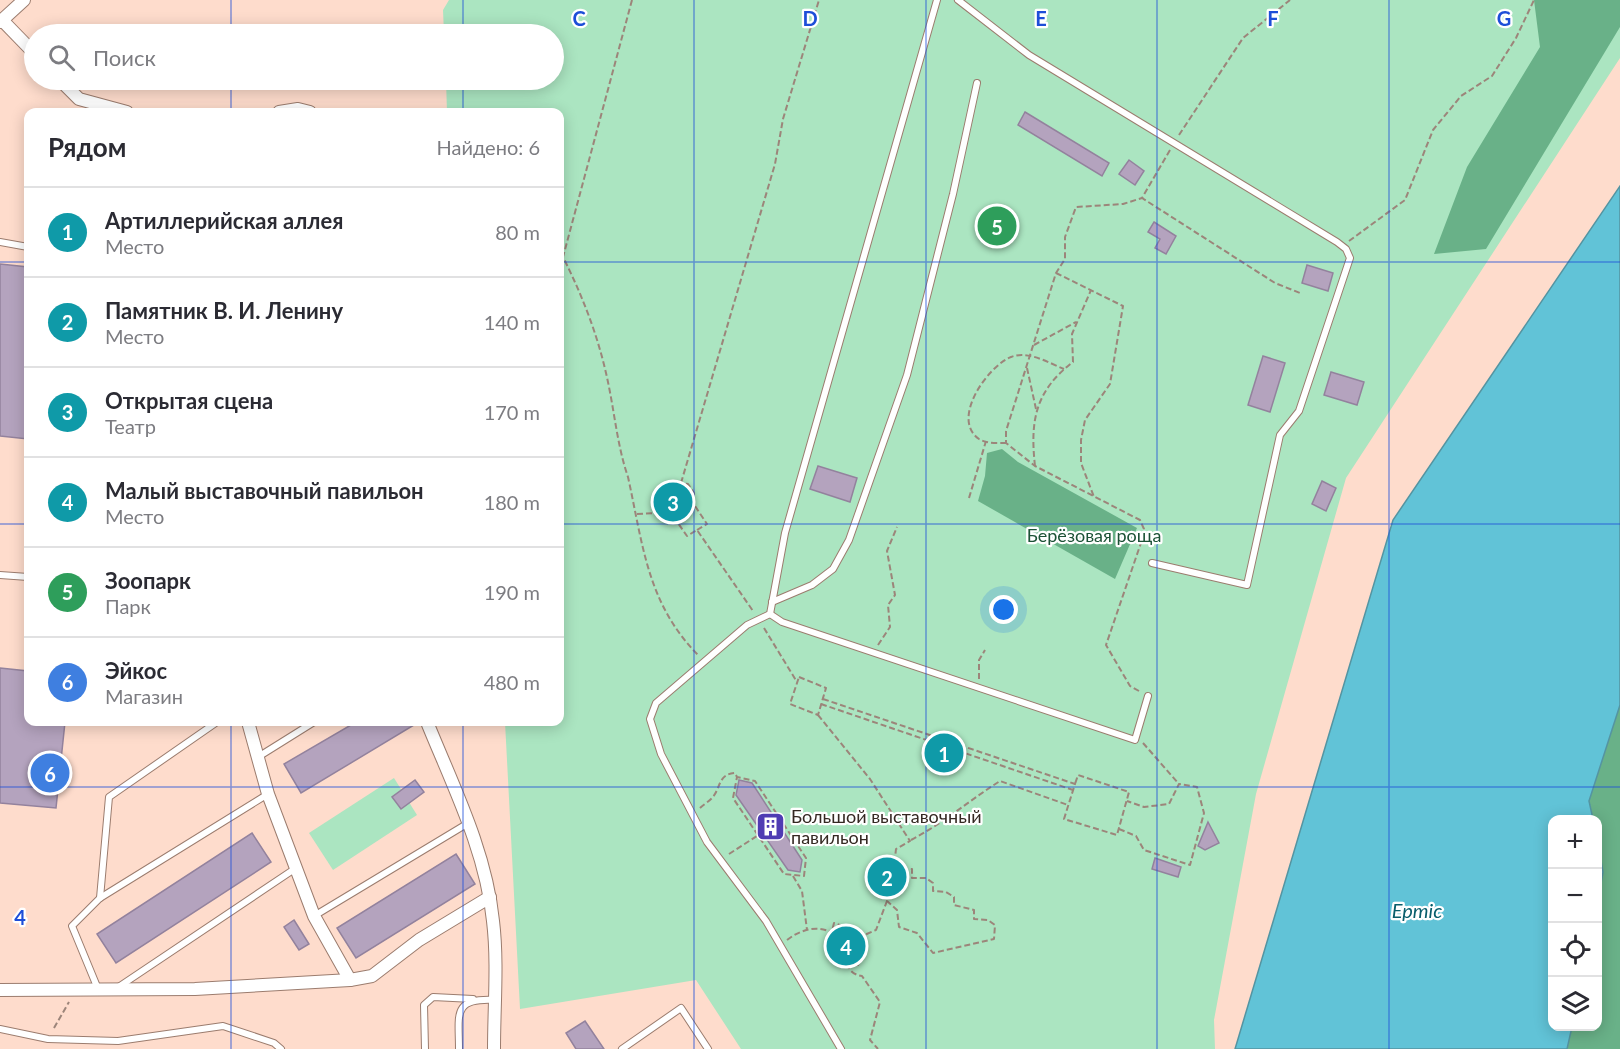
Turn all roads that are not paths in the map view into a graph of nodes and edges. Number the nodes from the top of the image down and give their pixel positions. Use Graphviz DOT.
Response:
graph roads {
  1 [pos="24,0"];
  2 [pos="937,0"];
  3 [pos="958,0"];
  4 [pos="1,21"];
  5 [pos="24,43"];
  6 [pos="977,83"];
  7 [pos="70,90"];
  8 [pos="112,108"];
  9 [pos="0,242"];
  10 [pos="24,246"];
  11 [pos="1152,563"];
  12 [pos="0,575"];
  13 [pos="24,577"];
  14 [pos="772,602"];
  15 [pos="770,614"];
  16 [pos="1148,696"];
  17 [pos="211,726"];
  18 [pos="249,726"];
  19 [pos="307,726"];
  20 [pos="429,726"];
  21 [pos="257,757"];
  22 [pos="268,794"];
  23 [pos="470,822"];
  24 [pos="296,868"];
  25 [pos="490,897"];
  26 [pos="99,898"];
  27 [pos="314,916"];
  28 [pos="350,980"];
  29 [pos="0,990"];
  30 [pos="106,991"];
  31 [pos="473,999"];
  32 [pos="494,1000"];
  33 [pos="0,1029"];
  34 [pos="48,1039"];
  35 [pos="49,1049"];
  36 [pos="281,1049"];
  37 [pos="425,1049"];
  38 [pos="459,1049"];
  39 [pos="494,1049"];
  40 [pos="622,1049"];
  41 [pos="708,1049"];
  42 [pos="841,1049"];
  1 -- 4 [label="street"];
  2 -- 14 [label="lane"];
  3 -- 11 [label="lane"];
  4 -- 5 [label="street"];
  6 -- 14 [label="lane"];
  7 -- 8 [label="street"];
  9 -- 10 [label="lane"];
  12 -- 13 [label="lane"];
  14 -- 15 [label="lane"];
  15 -- 16 [label="lane"];
  15 -- 42 [label="lane"];
  17 -- 26 [label="lane"];
  18 -- 21 [label="street"];
  19 -- 21 [label="lane"];
  20 -- 23 [label="street"];
  21 -- 22 [label="street"];
  22 -- 24 [label="street"];
  22 -- 26 [label="lane"];
  23 -- 25 [label="street"];
  23 -- 27 [label="lane"];
  24 -- 27 [label="street"];
  24 -- 30 [label="lane"];
  25 -- 28 [label="street"];
  25 -- 32 [label="street"];
  26 -- 30 [label="lane"];
  27 -- 28 [label="street"];
  28 -- 30 [label="street"];
  29 -- 30 [label="street"];
  31 -- 32 [label="lane"];
  31 -- 37 [label="lane"];
  31 -- 38 [label="lane"];
  32 -- 39 [label="street"];
  33 -- 34 [label="lane"];
  34 -- 35 [label="lane"];
  34 -- 36 [label="lane"];
  40 -- 41 [label="lane"];
}
